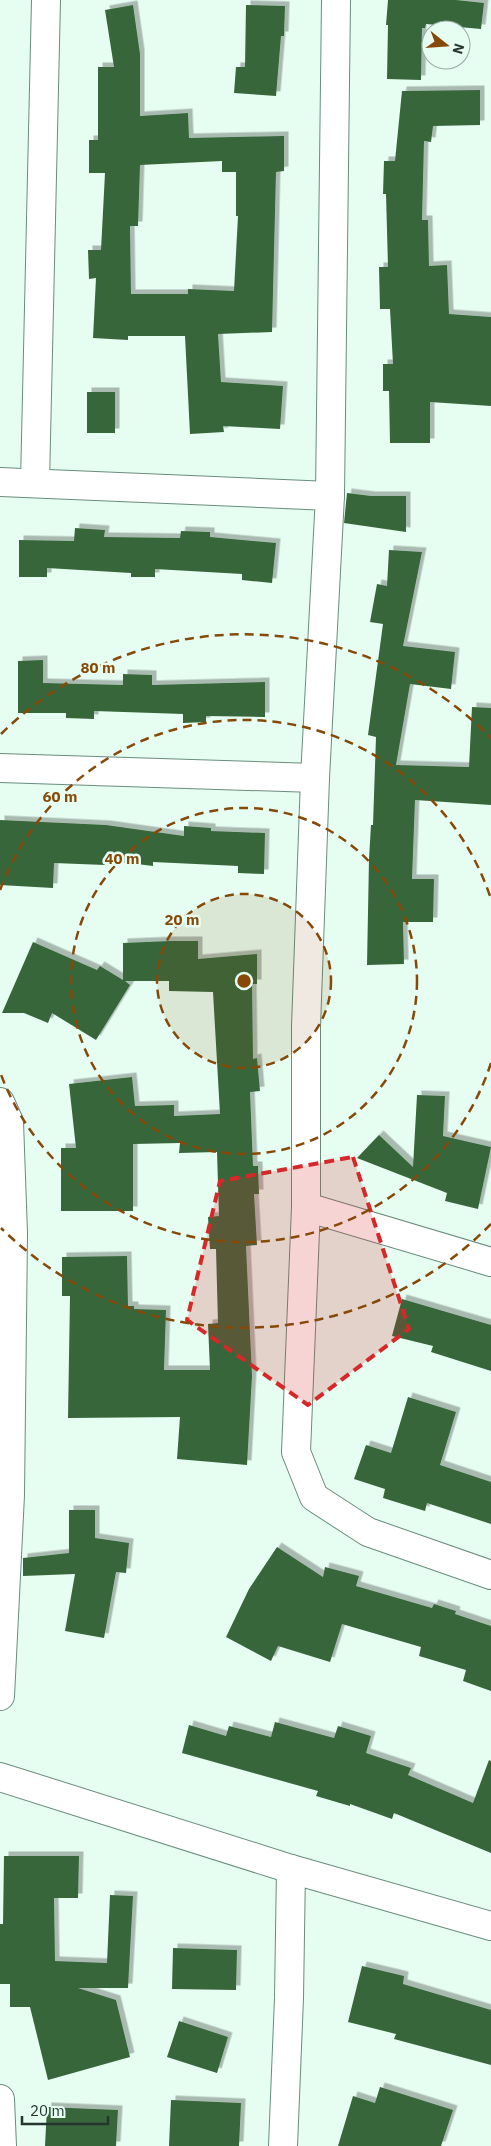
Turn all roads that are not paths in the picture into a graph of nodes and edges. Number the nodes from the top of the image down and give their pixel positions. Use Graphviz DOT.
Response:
graph roads {
  1 [pos="46,0"];
  2 [pos="336,0"];
  3 [pos="0,482"];
  4 [pos="35,483"];
  5 [pos="330,496"];
  6 [pos="0,768"];
  7 [pos="315,778"];
  8 [pos="0,1102"];
  9 [pos="306,1207"];
  10 [pos="491,1262"];
  11 [pos="491,1575"];
  12 [pos="0,1696"];
  13 [pos="0,1777"];
  14 [pos="291,1869"];
  15 [pos="491,1926"];
  16 [pos="0,2099"];
  17 [pos="2,2146"];
  18 [pos="283,2146"];
  1 -- 4 [label="street"];
  2 -- 5 [label="street"];
  3 -- 4 [label="street"];
  4 -- 5 [label="street"];
  5 -- 7 [label="street"];
  6 -- 7 [label="street"];
  7 -- 9 [label="street"];
  8 -- 12 [label="street"];
  9 -- 10 [label="street"];
  9 -- 11 [label="street"];
  13 -- 14 [label="street"];
  14 -- 15 [label="street"];
  14 -- 18 [label="street"];
  16 -- 17 [label="street"];
}
